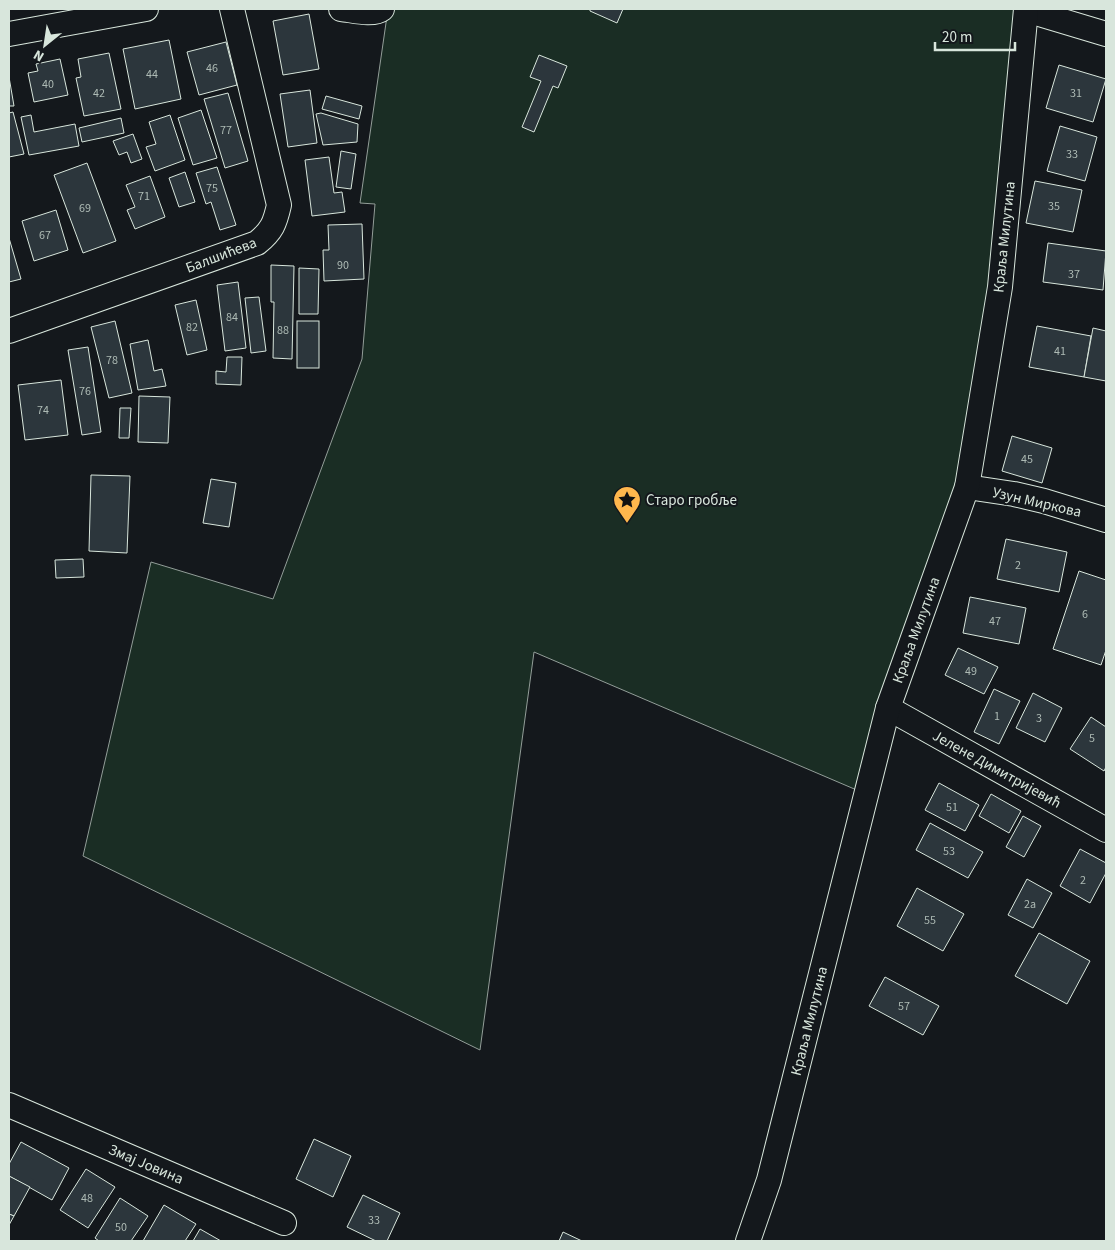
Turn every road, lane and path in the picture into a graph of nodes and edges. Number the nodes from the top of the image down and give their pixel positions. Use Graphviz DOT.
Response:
graph roads {
  1 [pos="146,9"];
  2 [pos="232,9"];
  3 [pos="341,9"];
  4 [pos="382,9"];
  5 [pos="1026,10"];
  6 [pos="9,34"];
  7 [pos="1106,34"];
  8 [pos="9,331"];
  9 [pos="967,487"];
  10 [pos="1106,520"];
  11 [pos="888,708"];
  12 [pos="1106,830"];
  13 [pos="9,1105"];
  14 [pos="284,1223"];
  15 [pos="748,1241"];
  1 -- 6 [label="street"];
  2 -- 8 [label="street, Балшићева"];
  3 -- 4 [label="street"];
  5 -- 7 [label="street"];
  5 -- 9 [label="street, Краља Милутина"];
  9 -- 10 [label="street, Узун Миркова"];
  9 -- 11 [label="street, Краља Милутина"];
  11 -- 12 [label="street, Јелене Димитријевић"];
  11 -- 15 [label="street, Краља Милутина"];
  13 -- 14 [label="street, Змај Јовина"];
}
